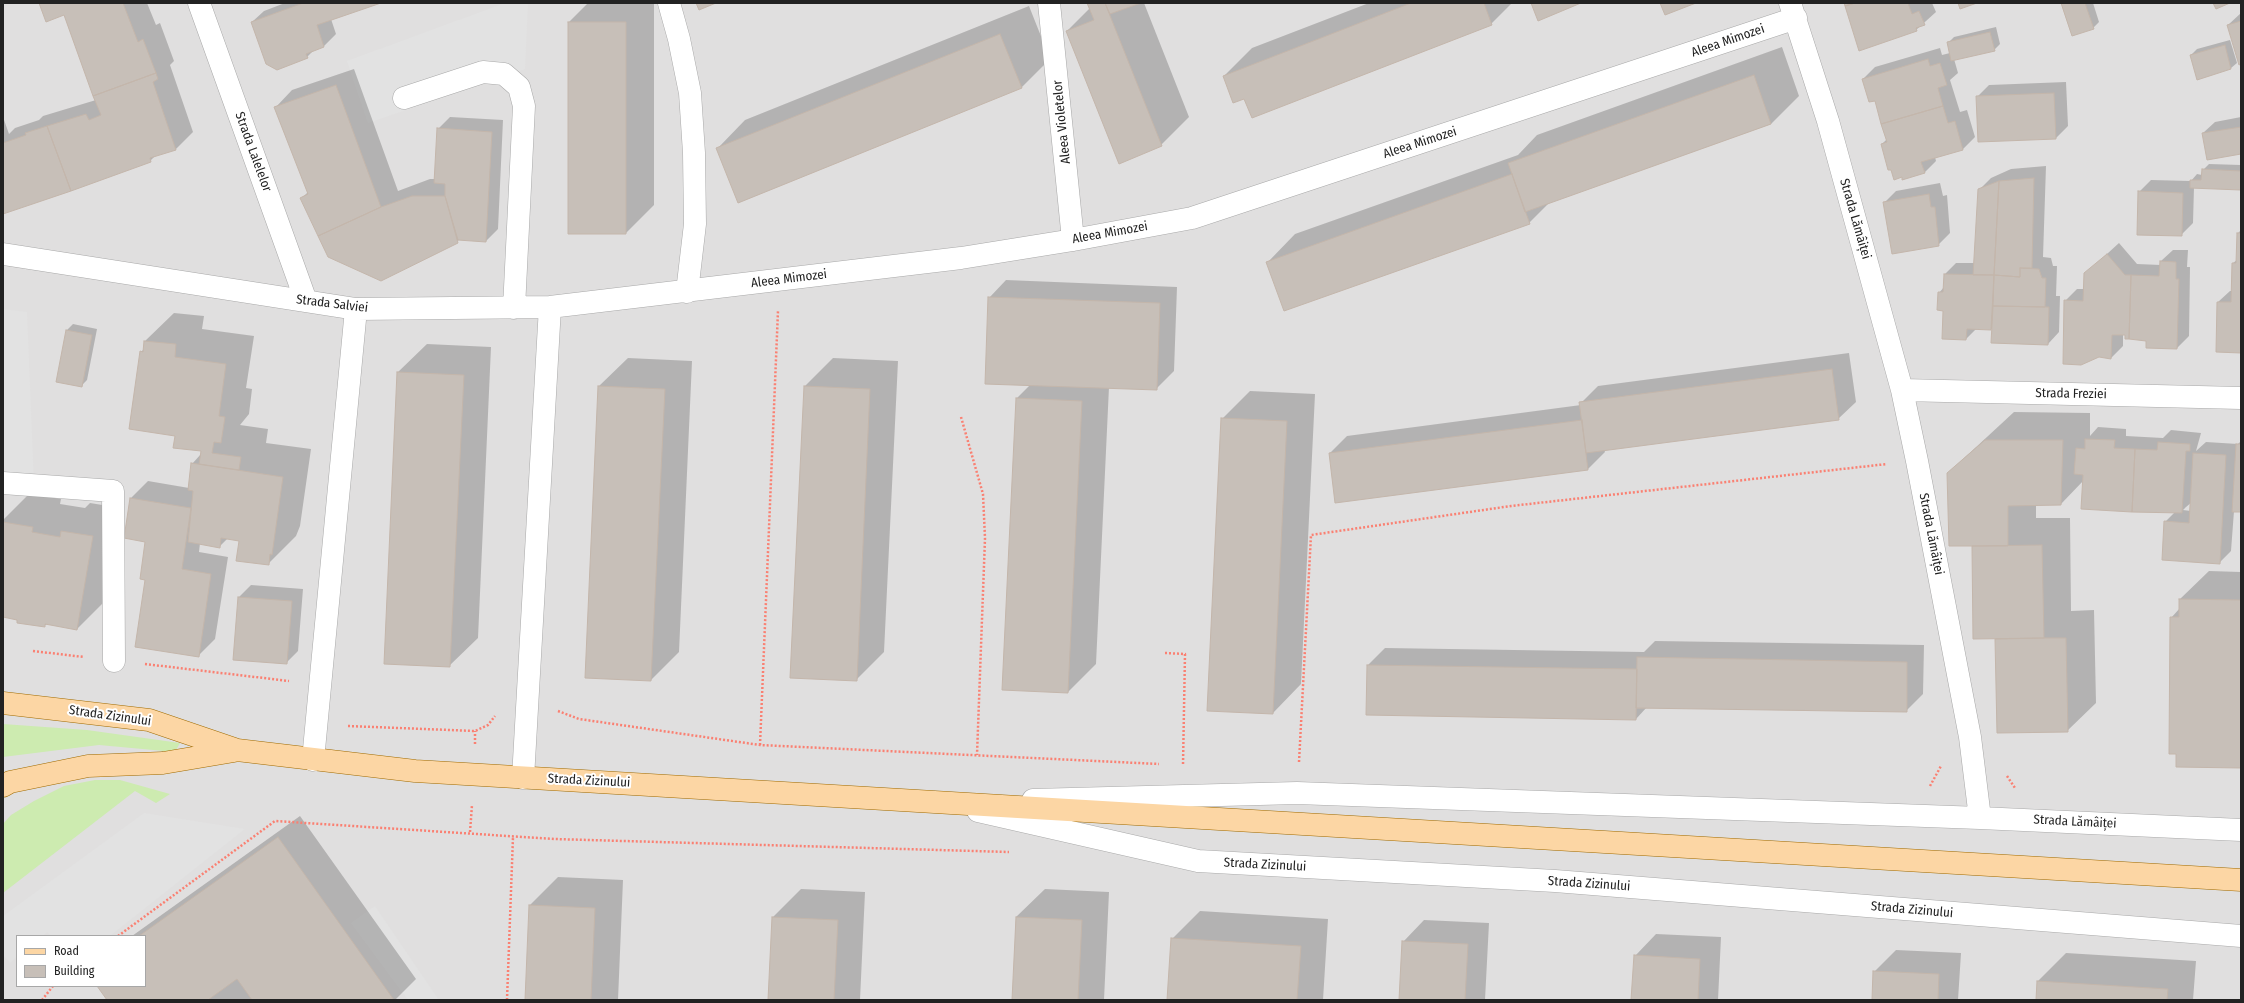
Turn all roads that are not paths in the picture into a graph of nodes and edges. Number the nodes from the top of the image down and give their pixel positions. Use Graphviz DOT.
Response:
graph roads {
  1 [pos="199,3"];
  2 [pos="669,3"];
  3 [pos="1049,3"];
  4 [pos="1793,10"];
  5 [pos="404,98"];
  6 [pos="1074,240"];
  7 [pos="3,254"];
  8 [pos="687,292"];
  9 [pos="306,301"];
  10 [pos="550,307"];
  11 [pos="514,308"];
  12 [pos="356,309"];
  13 [pos="1902,390"];
  14 [pos="2241,398"];
  15 [pos="3,483"];
  16 [pos="114,661"];
  17 [pos="3,703"];
  18 [pos="237,750"];
  19 [pos="313,760"];
  20 [pos="523,778"];
  21 [pos="3,786"];
  22 [pos="942,802"];
  23 [pos="1980,818"];
  24 [pos="2241,830"];
  25 [pos="2241,880"];
  26 [pos="2241,936"];
  1 -- 9 [label="street, Strada Lalelelor"];
  2 -- 8 [label="street"];
  3 -- 6 [label="street, Aleea Violetelor"];
  4 -- 6 [label="street, Aleea Mimozei"];
  4 -- 13 [label="street, Strada Lămâiței"];
  5 -- 11 [label="street"];
  6 -- 8 [label="street, Aleea Mimozei"];
  7 -- 9 [label="street, Strada Salviei"];
  8 -- 10 [label="street, Strada Salviei"];
  9 -- 12 [label="street, Strada Salviei"];
  10 -- 11 [label="street, Strada Salviei"];
  10 -- 20 [label="street"];
  11 -- 12 [label="street, Strada Salviei"];
  12 -- 19 [label="street"];
  13 -- 14 [label="street, Strada Freziei"];
  13 -- 23 [label="street, Strada Lămâiței"];
  15 -- 16 [label="street"];
  17 -- 18 [label="main road, Strada Zizinului"];
  18 -- 19 [label="main road, Strada Zizinului"];
  18 -- 21 [label="main road, Strada Zizinului"];
  19 -- 20 [label="main road, Strada Zizinului"];
  20 -- 22 [label="main road, Strada Zizinului"];
  22 -- 23 [label="street, Strada Zizinului"];
  22 -- 25 [label="main road, Strada Zizinului"];
  22 -- 26 [label="street, Strada Zizinului"];
  23 -- 24 [label="street, Strada Lămâiței"];
}
